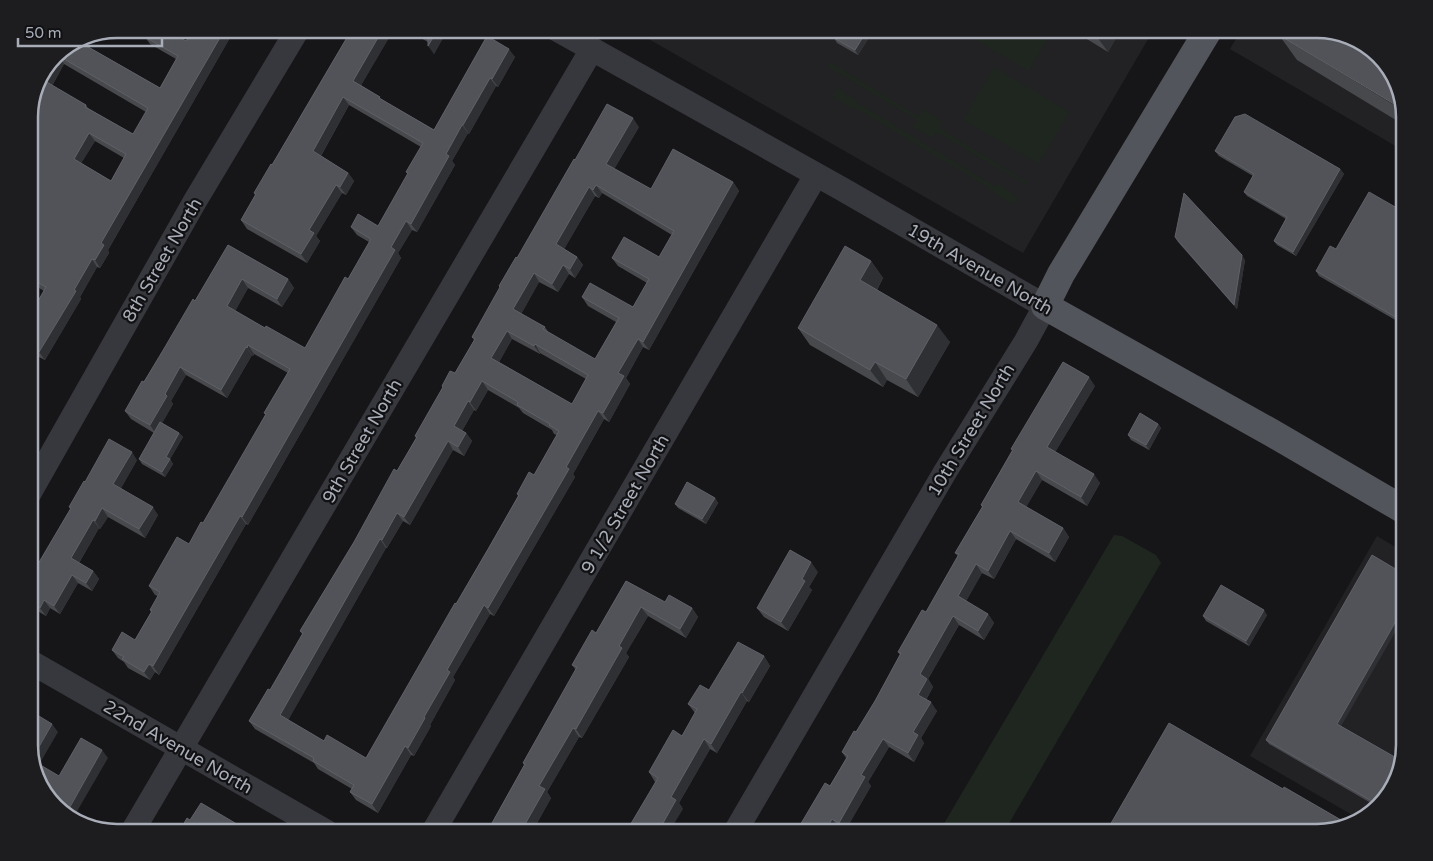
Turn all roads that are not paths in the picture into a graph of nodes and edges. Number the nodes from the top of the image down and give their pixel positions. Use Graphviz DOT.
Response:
graph roads {
  1 [pos="293,38"];
  2 [pos="572,38"];
  3 [pos="1204,38"];
  4 [pos="592,49"];
  5 [pos="816,175"];
  6 [pos="1045,306"];
  7 [pos="38,478"];
  8 [pos="1396,505"];
  9 [pos="38,666"];
  10 [pos="181,748"];
  11 [pos="137,824"];
  12 [pos="313,824"];
  13 [pos="438,824"];
  14 [pos="740,824"];
  1 -- 7 [label="street, 8th Street North"];
  2 -- 4 [label="street, 19th Avenue North"];
  3 -- 6 [label="main road, 10th Street North"];
  4 -- 5 [label="street, 19th Avenue North"];
  4 -- 10 [label="street, 9th Street North"];
  5 -- 6 [label="street, 19th Avenue North"];
  5 -- 13 [label="street, 9 1/2 Street North"];
  6 -- 8 [label="main road, 19th Avenue North"];
  6 -- 14 [label="street, 10th Street North"];
  9 -- 10 [label="street, 22nd Avenue North"];
  10 -- 11 [label="street, 9th Street North"];
  10 -- 12 [label="street, 22nd Avenue North"];
}
